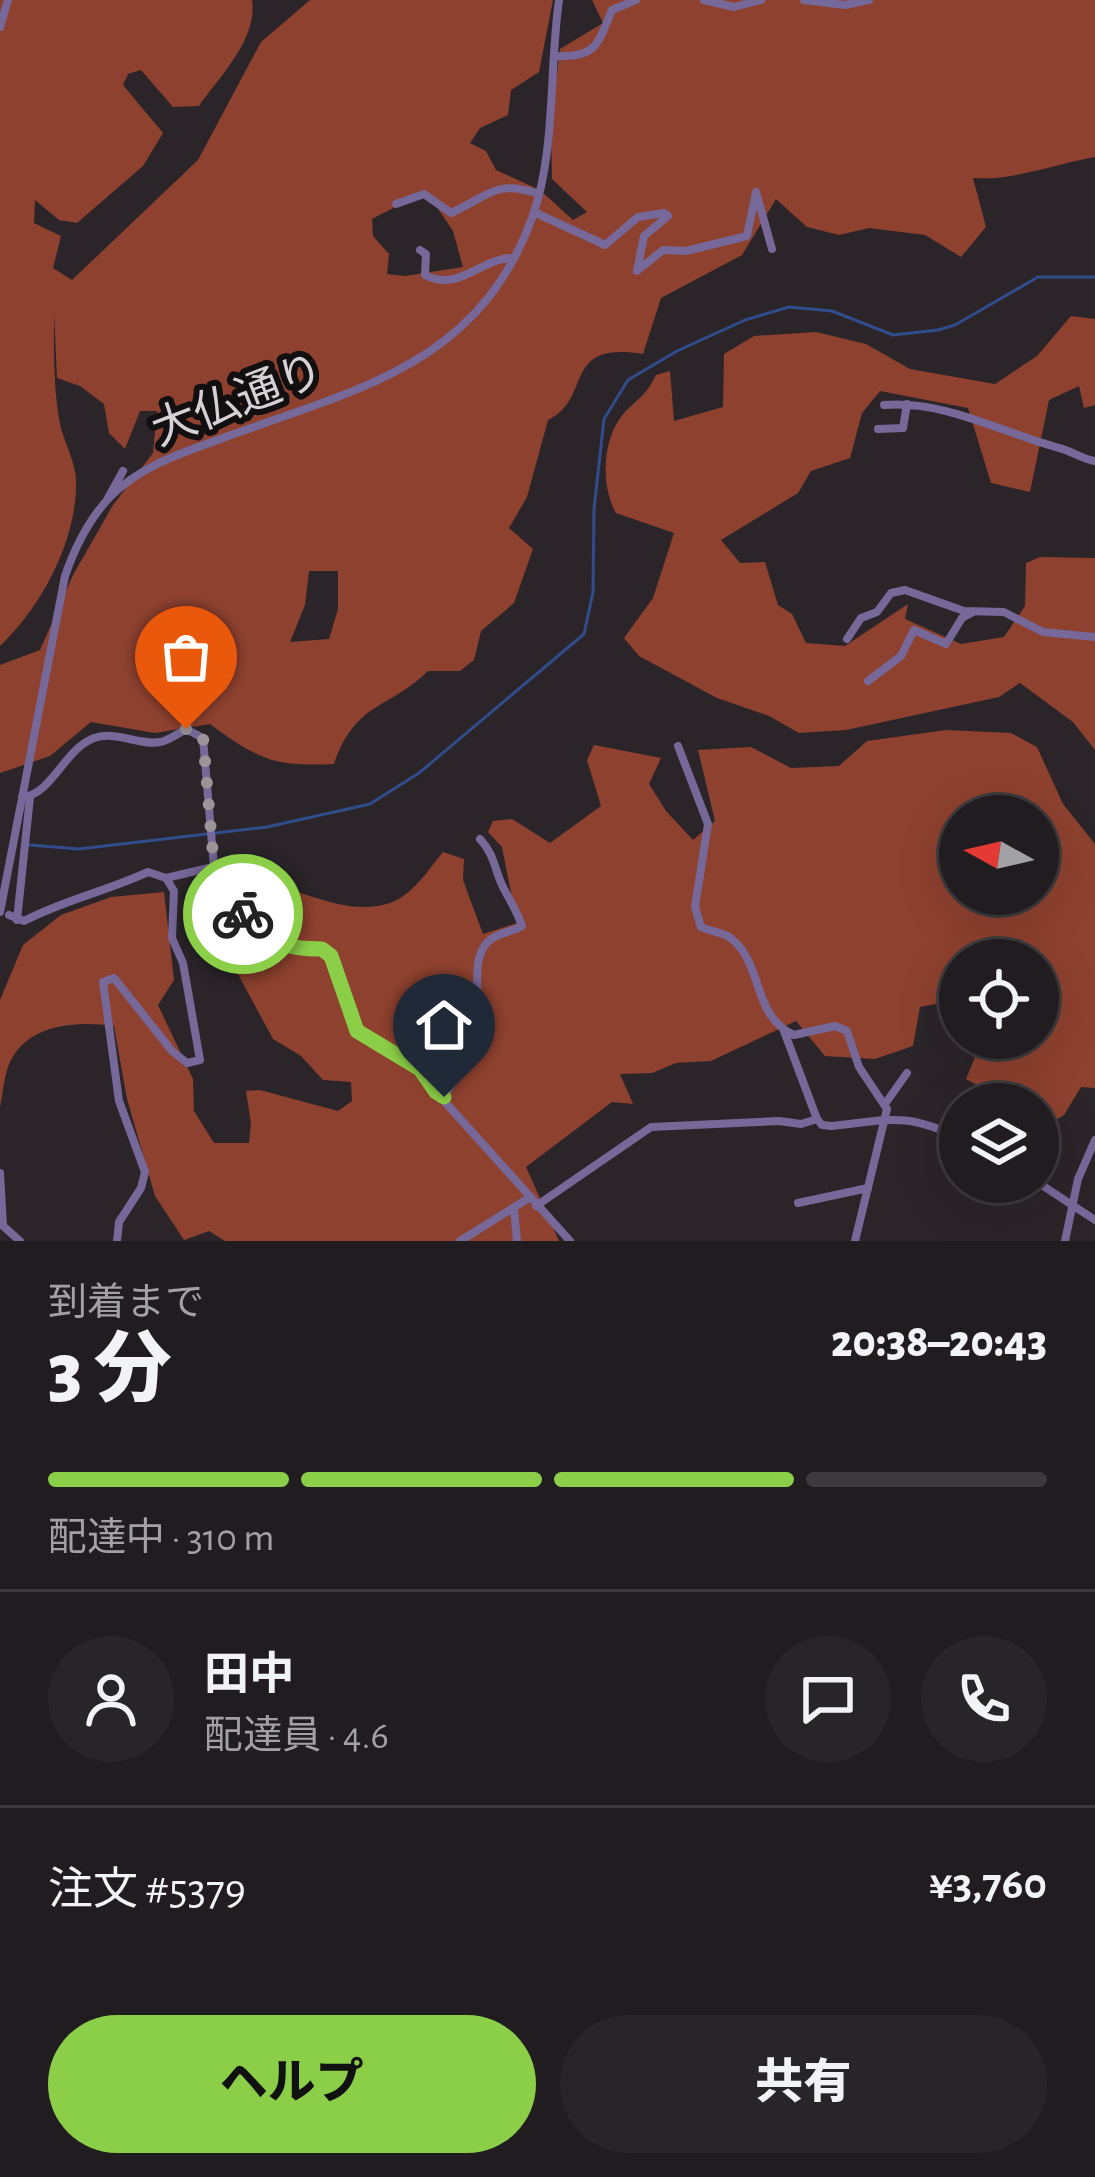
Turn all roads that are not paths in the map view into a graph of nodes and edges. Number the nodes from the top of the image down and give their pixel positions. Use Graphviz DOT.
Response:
graph roads {
  1 [pos="8,0"];
  2 [pos="559,0"];
  3 [pos="605,0"];
  4 [pos="636,0"];
  5 [pos="704,0"];
  6 [pos="761,0"];
  7 [pos="804,0"];
  8 [pos="868,0"];
  9 [pos="612,10"];
  10 [pos="0,27"];
  11 [pos="554,56"];
  12 [pos="539,194"];
  13 [pos="396,204"];
  14 [pos="534,212"];
  15 [pos="772,249"];
  16 [pos="420,250"];
  17 [pos="513,258"];
  18 [pos="908,404"];
  19 [pos="884,405"];
  20 [pos="878,429"];
  21 [pos="1095,461"];
  22 [pos="124,471"];
  23 [pos="108,500"];
  24 [pos="974,611"];
  25 [pos="1095,637"];
  26 [pos="847,639"];
  27 [pos="868,681"];
  28 [pos="678,746"];
  29 [pos="26,797"];
  30 [pos="481,839"];
  31 [pos="214,867"];
  32 [pos="166,878"];
  33 [pos="9,916"];
  34 [pos="783,1030"];
  35 [pos="907,1073"];
  36 [pos="444,1097"];
  37 [pos="885,1104"];
  38 [pos="817,1119"];
  39 [pos="886,1120"];
  40 [pos="939,1129"];
  41 [pos="1095,1140"];
  42 [pos="0,1173"];
  43 [pos="868,1188"];
  44 [pos="1059,1197"];
  45 [pos="533,1203"];
  46 [pos="798,1203"];
  47 [pos="1070,1205"];
  48 [pos="514,1209"];
  49 [pos="1095,1220"];
  50 [pos="20,1241"];
  51 [pos="117,1241"];
  52 [pos="460,1241"];
  53 [pos="518,1241"];
  54 [pos="570,1241"];
  55 [pos="855,1241"];
  56 [pos="1065,1241"];
  1 -- 10 [label="street"];
  2 -- 11 [label="street, 大仏通り"];
  3 -- 9 [label="street"];
  4 -- 9 [label="street"];
  5 -- 6 [label="street"];
  7 -- 8 [label="street"];
  9 -- 11 [label="street"];
  11 -- 12 [label="street, 大仏通り"];
  12 -- 13 [label="street"];
  12 -- 14 [label="street, 大仏通り"];
  14 -- 15 [label="street"];
  14 -- 17 [label="street, 大仏通り"];
  16 -- 17 [label="street"];
  17 -- 23 [label="street, 大仏通り"];
  18 -- 19 [label="street"];
  18 -- 20 [label="street"];
  18 -- 21 [label="street"];
  22 -- 23 [label="street"];
  23 -- 29 [label="street, 大仏通り"];
  24 -- 25 [label="street"];
  24 -- 26 [label="street"];
  24 -- 27 [label="street"];
  28 -- 34 [label="street"];
  29 -- 31 [label="street"];
  29 -- 33 [label="street"];
  29 -- 33 [label="street, 大仏通り"];
  30 -- 36 [label="street"];
  31 -- 32 [label="street"];
  31 -- 36 [label="street"];
  32 -- 33 [label="street"];
  32 -- 51 [label="street"];
  34 -- 37 [label="street"];
  34 -- 38 [label="street"];
  35 -- 37 [label="street"];
  36 -- 45 [label="street"];
  37 -- 39 [label="street"];
  38 -- 39 [label="street"];
  38 -- 45 [label="street"];
  39 -- 40 [label="street"];
  39 -- 43 [label="street"];
  41 -- 47 [label="street"];
  42 -- 50 [label="street"];
  43 -- 46 [label="street"];
  43 -- 55 [label="street"];
  44 -- 47 [label="street"];
  45 -- 48 [label="street"];
  45 -- 54 [label="street"];
  47 -- 49 [label="street"];
  47 -- 56 [label="street"];
  48 -- 52 [label="street"];
  48 -- 53 [label="street"];
}
